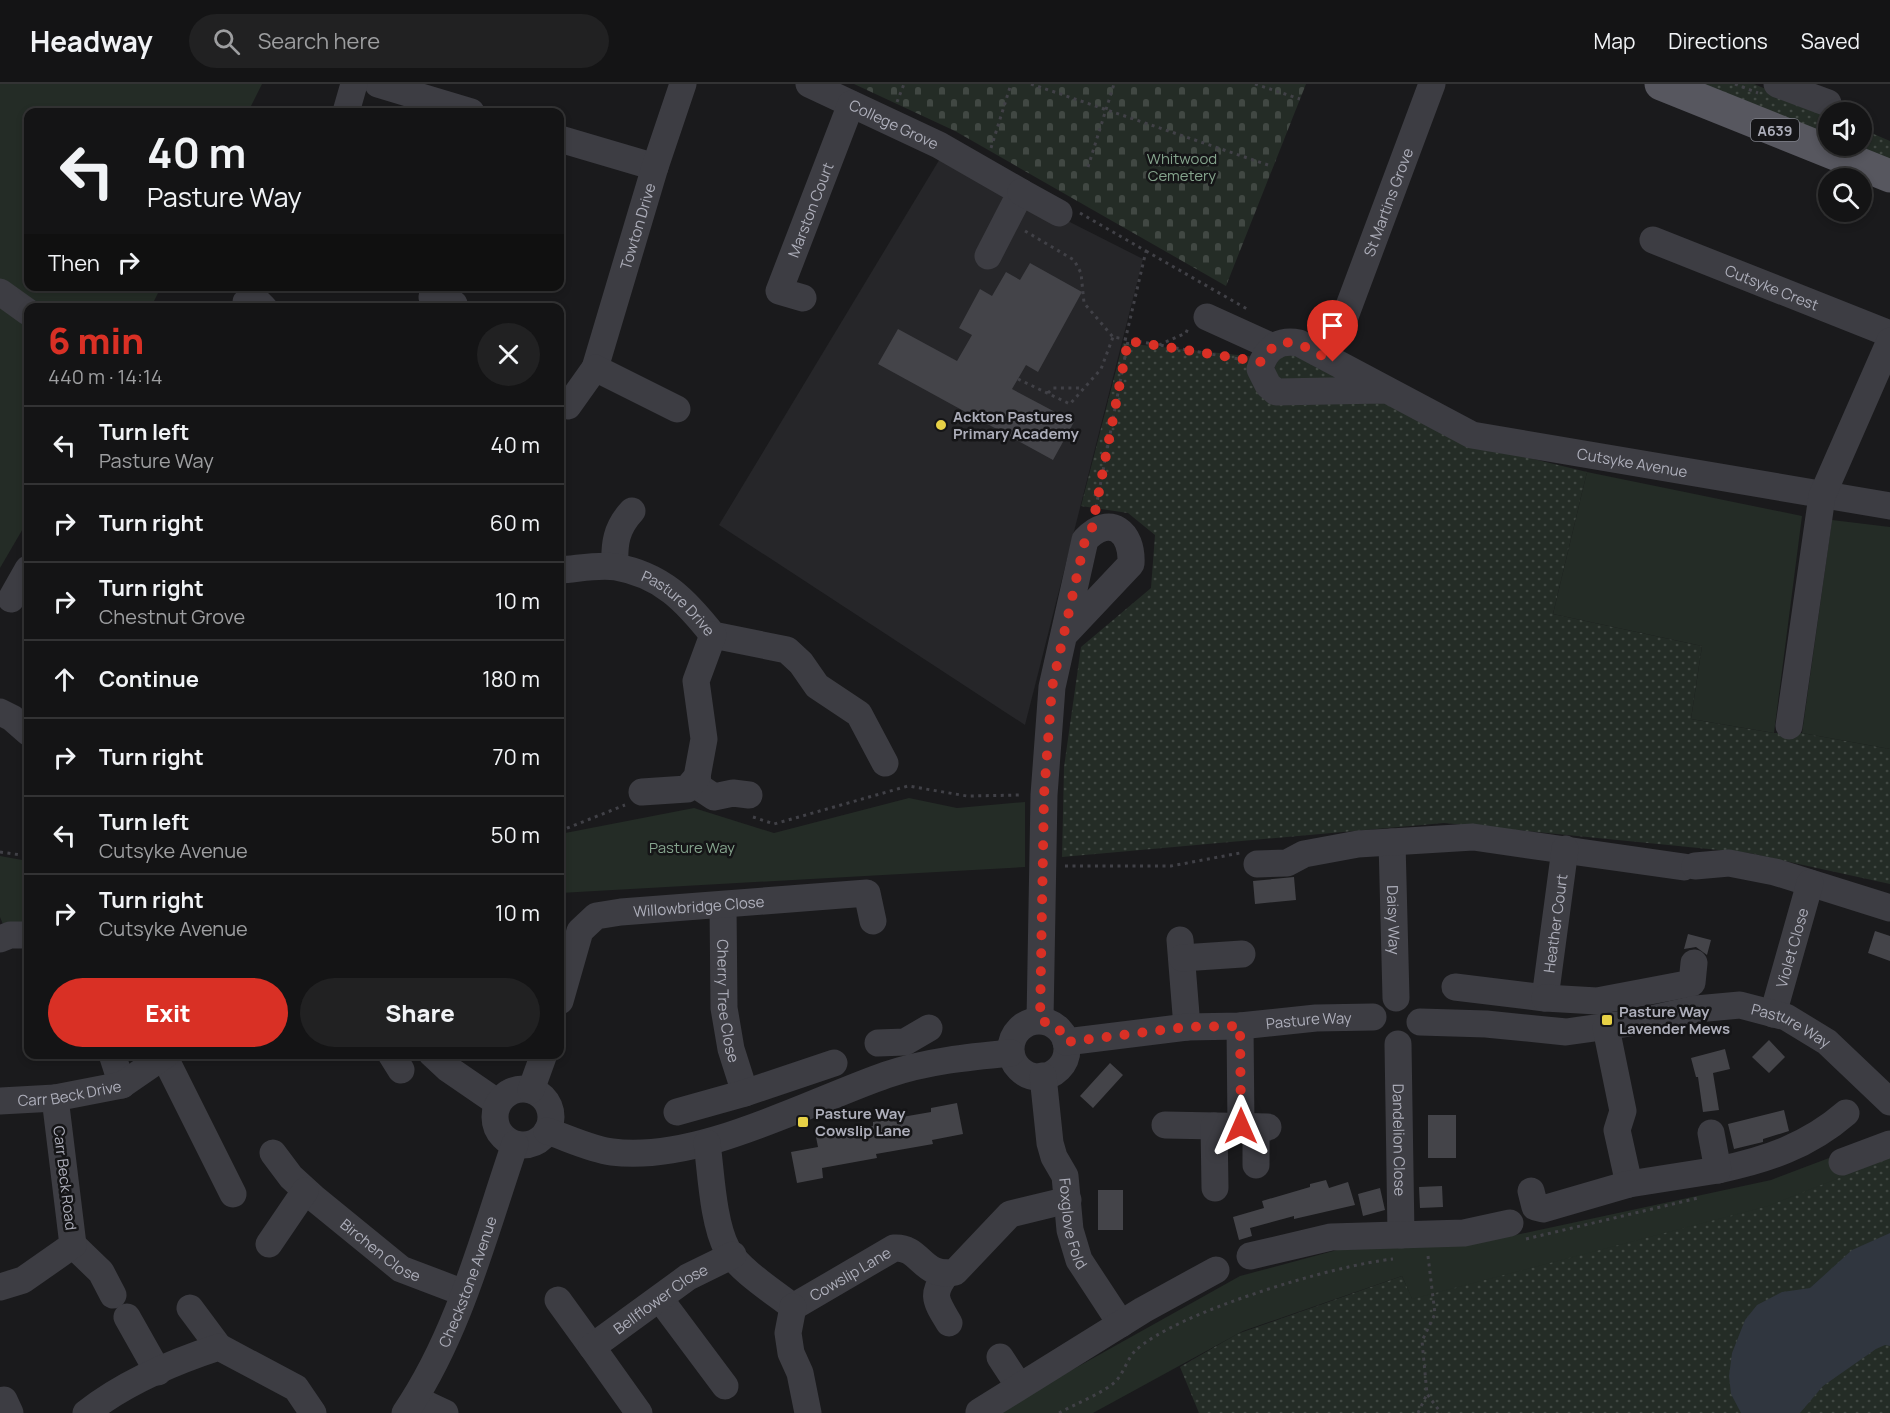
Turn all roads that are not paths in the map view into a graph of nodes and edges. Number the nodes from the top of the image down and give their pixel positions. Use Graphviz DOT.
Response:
graph roads {
  1 [pos="354,84"];
  2 [pos="378,84"];
  3 [pos="683,84"];
  4 [pos="809,84"];
  5 [pos="1432,84"];
  6 [pos="1661,84"];
  7 [pos="1777,84"];
  8 [pos="1816,94"];
  9 [pos="851,104"];
  10 [pos="347,108"];
  11 [pos="458,108"];
  12 [pos="564,140"];
  13 [pos="655,167"];
  14 [pos="1890,176"];
  15 [pos="1021,192"];
  16 [pos="1059,213"];
  17 [pos="1653,240"];
  18 [pos="988,256"];
  19 [pos="0,292"];
  20 [pos="803,298"];
  21 [pos="24,309"];
  22 [pos="1207,317"];
  23 [pos="1343,322"];
  24 [pos="1890,334"];
  25 [pos="1890,341"];
  26 [pos="1267,354"];
  27 [pos="595,368"];
  28 [pos="1384,390"];
  29 [pos="568,406"];
  30 [pos="679,413"];
  31 [pos="1822,496"];
  32 [pos="1890,506"];
  33 [pos="622,517"];
  34 [pos="615,566"];
  35 [pos="564,570"];
  36 [pos="24,576"];
  37 [pos="11,600"];
  38 [pos="713,635"];
  39 [pos="1064,635"];
  40 [pos="0,712"];
  41 [pos="1789,726"];
  42 [pos="24,729"];
  43 [pos="885,763"];
  44 [pos="705,787"];
  45 [pos="639,796"];
  46 [pos="746,804"];
  47 [pos="1392,842"];
  48 [pos="1565,849"];
  49 [pos="1257,864"];
  50 [pos="1810,883"];
  51 [pos="723,905"];
  52 [pos="1890,908"];
  53 [pos="873,921"];
  54 [pos="24,935"];
  55 [pos="0,939"];
  56 [pos="1242,954"];
  57 [pos="1694,963"];
  58 [pos="564,987"];
  59 [pos="1455,987"];
  60 [pos="1396,998"];
  61 [pos="1545,998"];
  62 [pos="1773,1014"];
  63 [pos="1373,1017"];
  64 [pos="1040,1020"];
  65 [pos="1420,1022"];
  66 [pos="1240,1026"];
  67 [pos="1187,1027"];
  68 [pos="929,1028"];
  69 [pos="1606,1028"];
  70 [pos="905,1042"];
  71 [pos="1066,1042"];
  72 [pos="878,1043"];
  73 [pos="1398,1044"];
  74 [pos="1011,1053"];
  75 [pos="114,1059"];
  76 [pos="159,1059"];
  77 [pos="167,1059"];
  78 [pos="439,1059"];
  79 [pos="542,1059"];
  80 [pos="834,1063"];
  81 [pos="916,1067"];
  82 [pos="1043,1076"];
  83 [pos="122,1085"];
  84 [pos="531,1090"];
  85 [pos="745,1093"];
  86 [pos="55,1098"];
  87 [pos="0,1101"];
  88 [pos="1890,1102"];
  89 [pos="498,1103"];
  90 [pos="677,1112"];
  91 [pos="1846,1113"];
  92 [pos="1165,1123"];
  93 [pos="1206,1126"];
  94 [pos="1255,1127"];
  95 [pos="547,1131"];
  96 [pos="1712,1133"];
  97 [pos="707,1143"];
  98 [pos="515,1144"];
  99 [pos="1890,1144"];
  100 [pos="273,1153"];
  101 [pos="1842,1162"];
  102 [pos="1256,1165"];
  103 [pos="1718,1170"];
  104 [pos="298,1184"];
  105 [pos="1629,1184"];
  106 [pos="1215,1188"];
  107 [pos="1531,1191"];
  108 [pos="233,1194"];
  109 [pos="1068,1200"];
  110 [pos="1510,1223"];
  111 [pos="1401,1235"];
  112 [pos="274,1237"];
  113 [pos="73,1245"];
  114 [pos="733,1255"];
  115 [pos="1250,1256"];
  116 [pos="1216,1270"];
  117 [pos="947,1274"];
  118 [pos="0,1287"];
  119 [pos="464,1293"];
  120 [pos="660,1299"];
  121 [pos="558,1300"];
  122 [pos="793,1307"];
  123 [pos="190,1308"];
  124 [pos="1132,1317"];
  125 [pos="949,1323"];
  126 [pos="586,1338"];
  127 [pos="219,1347"];
  128 [pos="1000,1357"];
  129 [pos="158,1372"];
  130 [pos="725,1386"];
  131 [pos="1019,1386"];
  132 [pos="410,1406"];
  133 [pos="979,1412"];
  134 [pos="86,1413"];
  135 [pos="313,1413"];
  136 [pos="445,1413"];
  137 [pos="639,1413"];
  138 [pos="808,1413"];
  1 -- 10 [label="street"];
  2 -- 11 [label="street"];
  3 -- 13 [label="street, Towton Drive"];
  4 -- 9 [label="street, College Grove"];
  5 -- 23 [label="street, St Martins Grove"];
  6 -- 14 [label="main road, A639"];
  7 -- 8 [label="street"];
  9 -- 15 [label="street, College Grove"];
  9 -- 20 [label="street, Marston Court"];
  12 -- 13 [label="street"];
  13 -- 27 [label="street, Towton Drive"];
  15 -- 16 [label="street, College Grove"];
  15 -- 18 [label="street"];
  17 -- 24 [label="street, Cutsyke Crest"];
  19 -- 21 [label="street"];
  22 -- 26 [label="street"];
  25 -- 31 [label="street"];
  26 -- 28 [label="street, Cutsyke Avenue"];
  26 -- 28 [label="street, Cutsyke Avenue"];
  27 -- 29 [label="street, Towton Drive"];
  27 -- 30 [label="street"];
  28 -- 31 [label="street, Cutsyke Avenue"];
  31 -- 32 [label="street, Cutsyke Avenue"];
  31 -- 41 [label="street"];
  33 -- 34 [label="street"];
  34 -- 35 [label="street, Pasture Drive"];
  34 -- 38 [label="street, Pasture Drive"];
  36 -- 37 [label="street"];
  38 -- 43 [label="street, Pasture Drive"];
  38 -- 44 [label="street"];
  39 -- 39 [label="street"];
  39 -- 64 [label="street"];
  40 -- 42 [label="street"];
  44 -- 45 [label="street"];
  44 -- 46 [label="street"];
  47 -- 48 [label="street"];
  47 -- 49 [label="street"];
  47 -- 60 [label="street, Daisy Way"];
  48 -- 50 [label="street"];
  48 -- 61 [label="street, Heather Court"];
  50 -- 52 [label="street"];
  50 -- 62 [label="street, Violet Close"];
  51 -- 53 [label="street, Willowbridge Close"];
  51 -- 58 [label="street, Willowbridge Close"];
  51 -- 85 [label="street, Cherry Tree Close"];
  54 -- 55 [label="street"];
  56 -- 67 [label="street"];
  57 -- 61 [label="street"];
  59 -- 61 [label="street"];
  60 -- 63 [label="street"];
  60 -- 65 [label="street"];
  62 -- 69 [label="street, Pasture Way"];
  62 -- 88 [label="street, Pasture Way"];
  63 -- 66 [label="street, Pasture Way"];
  63 -- 73 [label="street"];
  64 -- 71 [label="street"];
  64 -- 74 [label="street"];
  65 -- 69 [label="street, Pasture Way"];
  65 -- 73 [label="street"];
  66 -- 67 [label="street, Pasture Way"];
  66 -- 94 [label="street"];
  67 -- 71 [label="street, Pasture Way"];
  68 -- 70 [label="street"];
  69 -- 105 [label="street"];
  70 -- 72 [label="street"];
  70 -- 81 [label="street"];
  71 -- 82 [label="street"];
  73 -- 111 [label="street, Dandelion Close"];
  74 -- 81 [label="street"];
  74 -- 82 [label="street"];
  75 -- 83 [label="street"];
  76 -- 83 [label="street, Carr Beck Drive"];
  77 -- 108 [label="street"];
  78 -- 89 [label="street"];
  79 -- 84 [label="street"];
  80 -- 85 [label="street"];
  81 -- 97 [label="street"];
  82 -- 109 [label="street, Foxglove Fold"];
  83 -- 86 [label="street, Carr Beck Drive"];
  84 -- 89 [label="street"];
  84 -- 95 [label="street"];
  85 -- 90 [label="street"];
  86 -- 87 [label="street, Carr Beck Drive"];
  86 -- 113 [label="street, Carr Beck Road"];
  89 -- 98 [label="street"];
  91 -- 103 [label="street"];
  92 -- 93 [label="street"];
  93 -- 94 [label="street"];
  93 -- 106 [label="street"];
  94 -- 102 [label="street"];
  95 -- 97 [label="street"];
  95 -- 98 [label="street"];
  96 -- 103 [label="street"];
  97 -- 114 [label="street, Cowslip Lane"];
  98 -- 119 [label="street, Checkstone Avenue"];
  99 -- 101 [label="street"];
  100 -- 104 [label="street, Birchen Close"];
  103 -- 105 [label="street"];
  104 -- 112 [label="street"];
  104 -- 119 [label="street, Birchen Close"];
  105 -- 107 [label="street"];
  109 -- 117 [label="street"];
  109 -- 124 [label="street, Foxglove Fold"];
  110 -- 111 [label="street"];
  111 -- 115 [label="street"];
  113 -- 118 [label="street, Carr Beck Road"];
  113 -- 129 [label="street"];
  114 -- 120 [label="street, Bellflower Close"];
  114 -- 122 [label="street, Cowslip Lane"];
  116 -- 124 [label="street"];
  117 -- 122 [label="street, Cowslip Lane"];
  117 -- 125 [label="street"];
  119 -- 132 [label="street, Checkstone Avenue"];
  120 -- 126 [label="street, Bellflower Close"];
  120 -- 130 [label="street"];
  121 -- 126 [label="street"];
  122 -- 138 [label="street"];
  123 -- 127 [label="street"];
  124 -- 131 [label="street"];
  126 -- 137 [label="street"];
  127 -- 129 [label="street"];
  127 -- 135 [label="street"];
  128 -- 131 [label="street"];
  129 -- 134 [label="street"];
  131 -- 133 [label="street"];
  132 -- 136 [label="street"];
}
